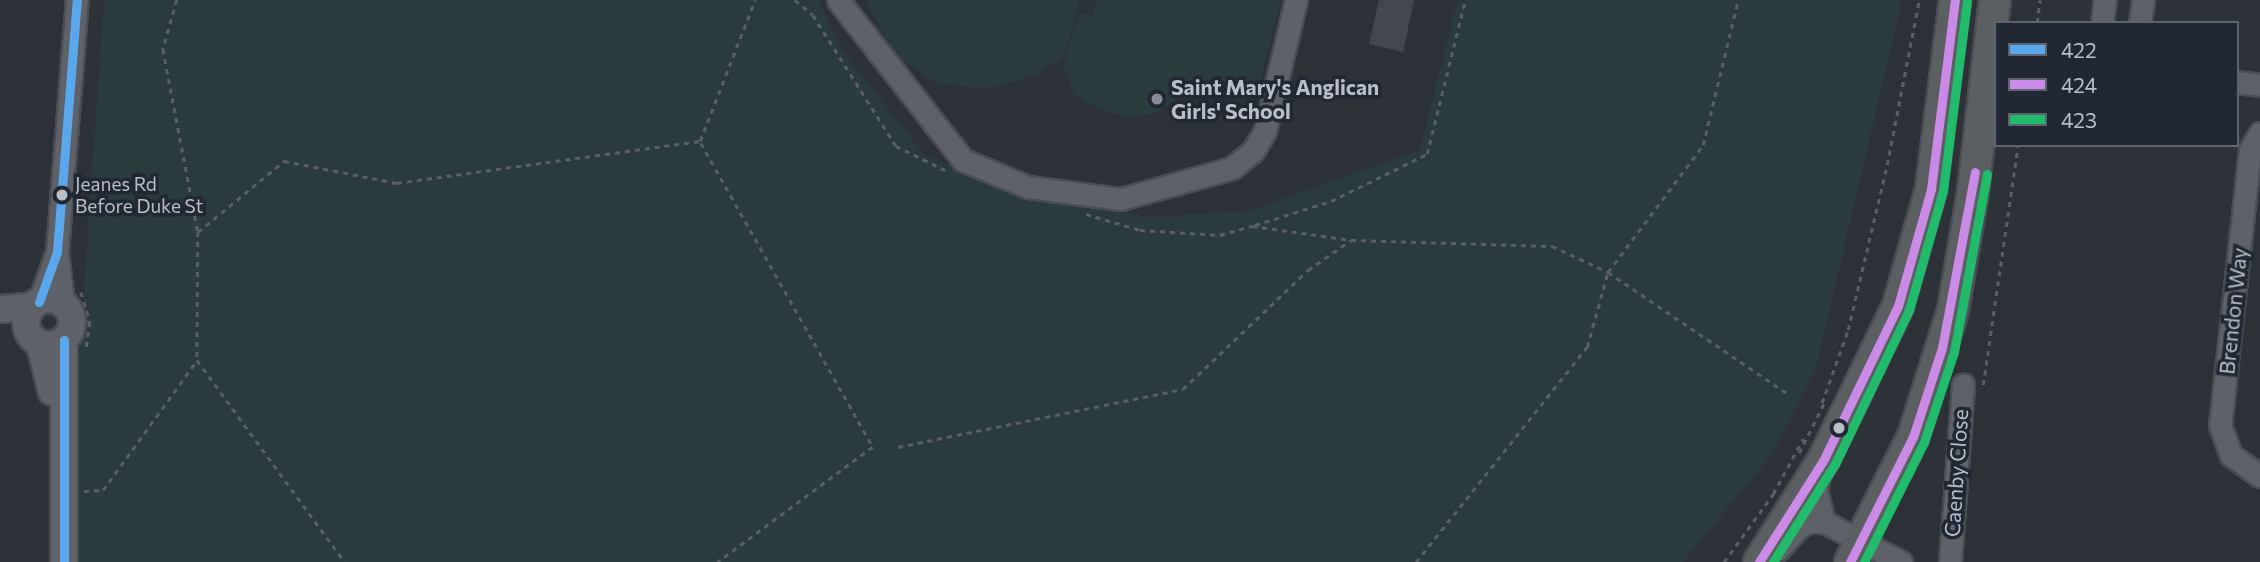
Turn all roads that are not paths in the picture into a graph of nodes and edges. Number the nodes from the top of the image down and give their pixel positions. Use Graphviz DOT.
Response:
graph roads {
  1 [pos="77,0"];
  2 [pos="838,0"];
  3 [pos="1297,0"];
  4 [pos="1955,0"];
  5 [pos="1995,0"];
  6 [pos="2105,0"];
  7 [pos="2143,0"];
  8 [pos="2102,21"];
  9 [pos="2140,21"];
  10 [pos="2239,82"];
  11 [pos="2260,85"];
  12 [pos="2260,133"];
  13 [pos="0,309"];
  14 [pos="0,317"];
  15 [pos="54,321"];
  16 [pos="1973,385"];
  17 [pos="1824,459"];
  18 [pos="2260,475"];
  19 [pos="1824,522"];
  20 [pos="1857,551"];
  21 [pos="49,562"];
  22 [pos="64,562"];
  23 [pos="1761,562"];
  24 [pos="1901,562"];
  25 [pos="1950,562"];
  1 -- 15 [label="street"];
  2 -- 3 [label="street"];
  4 -- 17 [label="highway"];
  5 -- 20 [label="highway"];
  6 -- 8 [label="street"];
  7 -- 9 [label="street"];
  10 -- 11 [label="street"];
  12 -- 18 [label="street, Brendon Way"];
  13 -- 15 [label="main road"];
  14 -- 15 [label="main road"];
  15 -- 21 [label="main road"];
  15 -- 22 [label="main road"];
  16 -- 25 [label="street, Caenby Close"];
  17 -- 19 [label="street"];
  17 -- 23 [label="highway"];
  19 -- 20 [label="street"];
  19 -- 23 [label="street"];
  20 -- 24 [label="street"];
}
